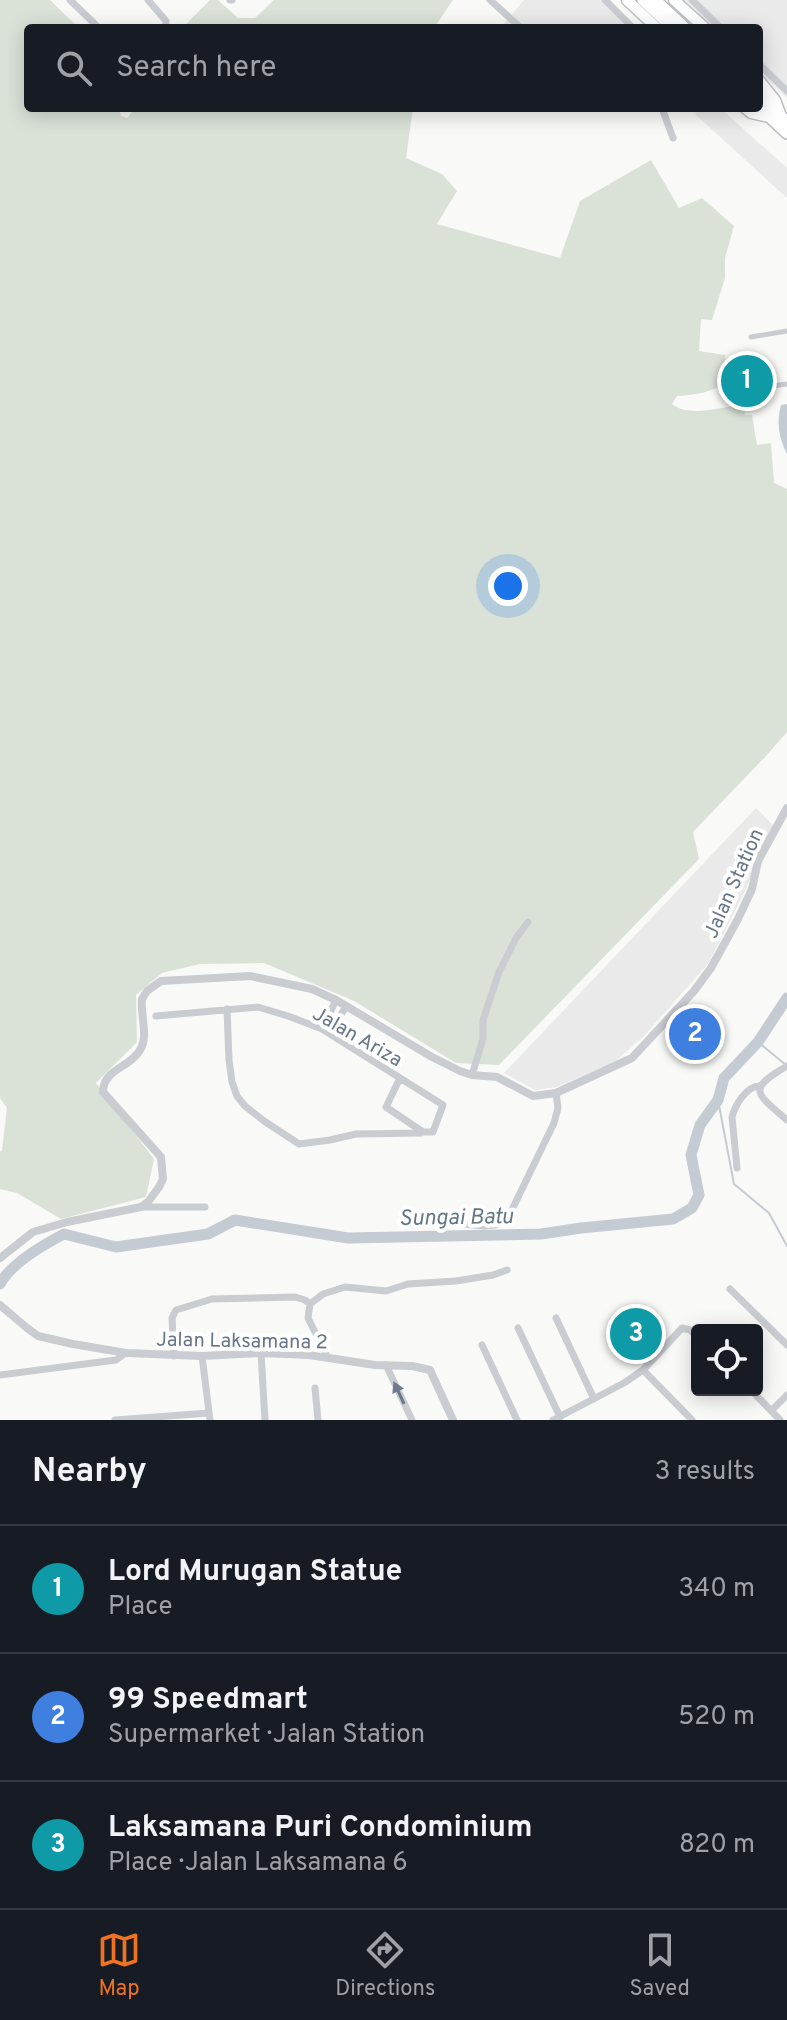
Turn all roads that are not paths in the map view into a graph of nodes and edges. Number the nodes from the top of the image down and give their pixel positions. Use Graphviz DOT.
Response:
graph roads {
  1 [pos="70,0"];
  2 [pos="148,0"];
  3 [pos="490,0"];
  4 [pos="605,0"];
  5 [pos="627,0"];
  6 [pos="643,0"];
  7 [pos="655,0"];
  8 [pos="674,0"];
  9 [pos="692,0"];
  10 [pos="95,24"];
  11 [pos="165,24"];
  12 [pos="517,24"];
  13 [pos="629,24"];
  14 [pos="653,24"];
  15 [pos="669,24"];
  16 [pos="681,24"];
  17 [pos="701,24"];
  18 [pos="717,24"];
  19 [pos="763,68"];
  20 [pos="763,85"];
  21 [pos="787,91"];
  22 [pos="763,100"];
  23 [pos="663,112"];
  24 [pos="750,112"];
  25 [pos="779,118"];
  26 [pos="787,133"];
  27 [pos="673,138"];
  28 [pos="787,331"];
  29 [pos="751,337"];
  30 [pos="787,384"];
  31 [pos="759,388"];
  32 [pos="787,808"];
  33 [pos="528,922"];
  34 [pos="336,1000"];
  35 [pos="346,1006"];
  36 [pos="227,1009"];
  37 [pos="156,1016"];
  38 [pos="322,1029"];
  39 [pos="330,1034"];
  40 [pos="786,1066"];
  41 [pos="472,1075"];
  42 [pos="400,1078"];
  43 [pos="759,1086"];
  44 [pos="556,1093"];
  45 [pos="787,1120"];
  46 [pos="423,1132"];
  47 [pos="737,1168"];
  48 [pos="141,1207"];
  49 [pos="205,1207"];
  50 [pos="410,1219"];
  51 [pos="0,1258"];
  52 [pos="507,1270"];
  53 [pos="730,1289"];
  54 [pos="310,1304"];
  55 [pos="4,1308"];
  56 [pos="556,1318"];
  57 [pos="518,1328"];
  58 [pos="691,1332"];
  59 [pos="482,1345"];
  60 [pos="787,1345"];
  61 [pos="126,1353"];
  62 [pos="261,1353"];
  63 [pos="174,1356"];
  64 [pos="202,1356"];
  65 [pos="327,1356"];
  66 [pos="386,1365"];
  67 [pos="643,1370"];
  68 [pos="0,1375"];
  69 [pos="315,1388"];
  70 [pos="787,1395"];
  71 [pos="757,1396"];
  72 [pos="594,1399"];
  73 [pos="771,1411"];
  74 [pos="210,1416"];
  75 [pos="156,1418"];
  76 [pos="556,1418"];
  77 [pos="115,1420"];
  78 [pos="265,1420"];
  79 [pos="318,1420"];
  80 [pos="412,1420"];
  81 [pos="453,1420"];
  82 [pos="517,1420"];
  83 [pos="692,1420"];
  84 [pos="780,1420"];
  1 -- 10 [label="street"];
  2 -- 11 [label="street"];
  3 -- 12 [label="street"];
  4 -- 13 [label="street"];
  5 -- 14 [label="main road"];
  6 -- 15 [label="highway"];
  7 -- 16 [label="highway"];
  8 -- 17 [label="main road"];
  9 -- 18 [label="street"];
  19 -- 21 [label="street"];
  20 -- 25 [label="main road"];
  22 -- 25 [label="highway"];
  23 -- 27 [label="street"];
  24 -- 25 [label="main road"];
  25 -- 26 [label="highway"];
  28 -- 29 [label="street"];
  30 -- 31 [label="street"];
  32 -- 44 [label="street, Jalan Station"];
  33 -- 41 [label="street"];
  34 -- 35 [label="street"];
  34 -- 38 [label="street"];
  34 -- 48 [label="street"];
  35 -- 39 [label="street"];
  35 -- 41 [label="street"];
  36 -- 37 [label="street, Jalan Ariza"];
  36 -- 38 [label="street, Jalan Ariza"];
  36 -- 46 [label="street"];
  38 -- 39 [label="street, Jalan Ariza"];
  39 -- 42 [label="street, Jalan Ariza"];
  40 -- 43 [label="street"];
  41 -- 44 [label="street"];
  42 -- 46 [label="street"];
  42 -- 46 [label="street, Jalan Ariza"];
  43 -- 45 [label="street"];
  43 -- 47 [label="street"];
  44 -- 50 [label="street"];
  48 -- 49 [label="street"];
  48 -- 51 [label="street"];
  52 -- 54 [label="street"];
  53 -- 60 [label="street"];
  54 -- 63 [label="street"];
  54 -- 65 [label="street"];
  55 -- 61 [label="street, Jalan Laksamana 2"];
  56 -- 72 [label="street"];
  57 -- 76 [label="street"];
  58 -- 67 [label="street"];
  59 -- 82 [label="street"];
  61 -- 63 [label="street, Jalan Laksamana 2"];
  61 -- 68 [label="street"];
  62 -- 64 [label="street, Jalan Laksamana 2"];
  62 -- 65 [label="street, Jalan Laksamana 2"];
  62 -- 78 [label="street"];
  63 -- 64 [label="street, Jalan Laksamana 2"];
  64 -- 74 [label="street"];
  65 -- 66 [label="street, Jalan Laksamana 2"];
  80 -- 66 [label="street, one-way"];
  66 -- 81 [label="street, Jalan Laksamana 2"];
  67 -- 72 [label="street"];
  67 -- 83 [label="street"];
  69 -- 79 [label="street"];
  70 -- 73 [label="street"];
  71 -- 73 [label="street"];
  72 -- 76 [label="street"];
  73 -- 84 [label="street"];
  74 -- 75 [label="street"];
  75 -- 77 [label="street"];
}
